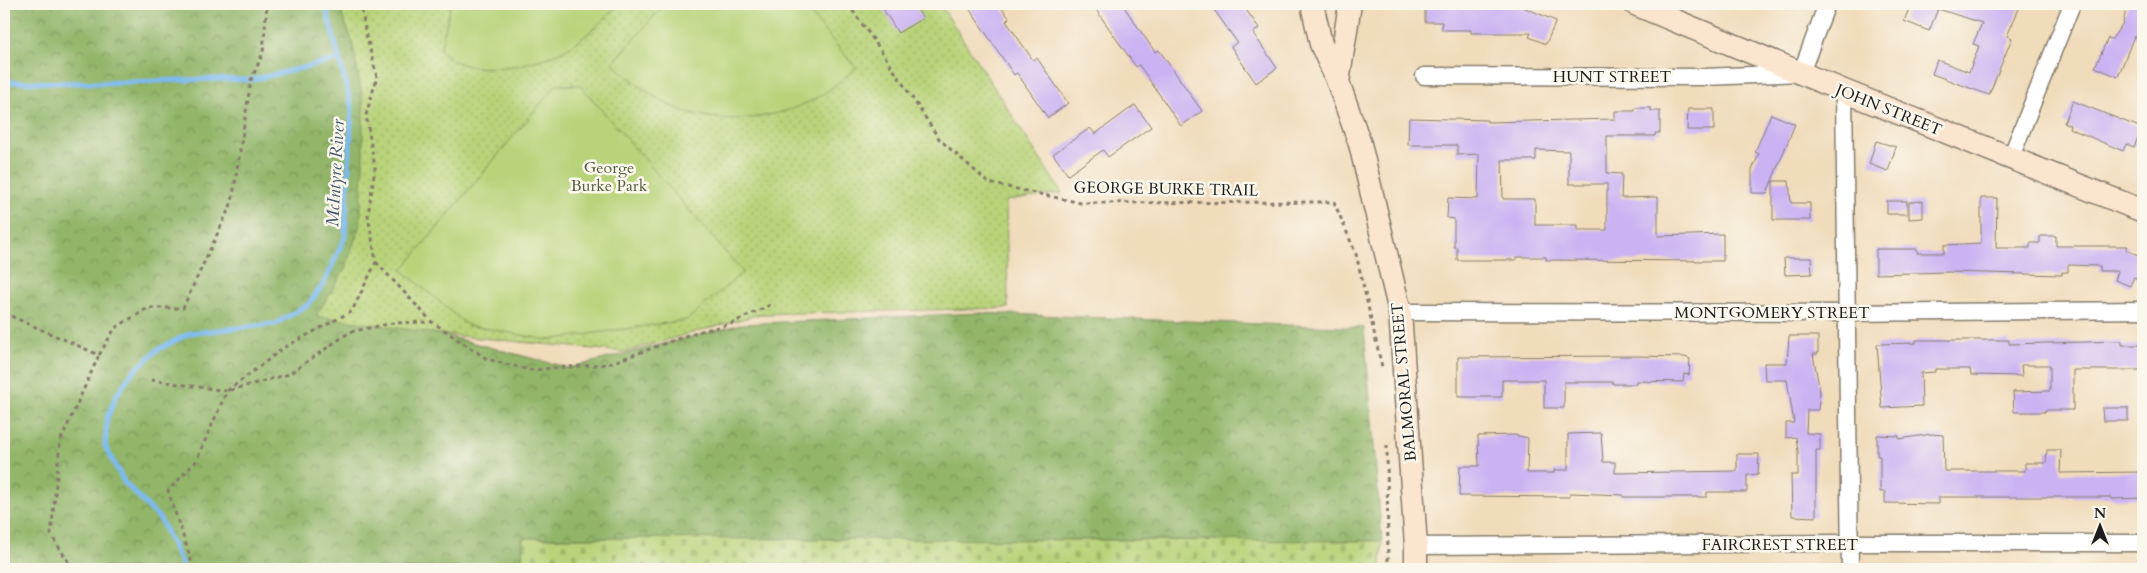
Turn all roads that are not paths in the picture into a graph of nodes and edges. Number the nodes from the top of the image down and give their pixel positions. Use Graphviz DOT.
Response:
graph roads {
  1 [pos="1312,4"];
  2 [pos="1350,4"];
  3 [pos="1635,4"];
  4 [pos="1827,4"];
  5 [pos="2072,4"];
  6 [pos="1801,73"];
  7 [pos="1424,76"];
  8 [pos="1338,82"];
  9 [pos="1844,92"];
  10 [pos="2011,157"];
  11 [pos="2143,211"];
  12 [pos="2143,310"];
  13 [pos="1400,312"];
  14 [pos="1845,313"];
  15 [pos="1850,543"];
  16 [pos="2143,543"];
  17 [pos="1416,546"];
  18 [pos="1416,569"];
  19 [pos="1850,569"];
  1 -- 8 [label="main road, BALMORAL STREET"];
  2 -- 8 [label="main road"];
  3 -- 6 [label="main road, JOHN STREET"];
  4 -- 6 [label="street"];
  5 -- 10 [label="street"];
  6 -- 7 [label="street, HUNT STREET"];
  6 -- 9 [label="main road, JOHN STREET"];
  8 -- 13 [label="main road, BALMORAL STREET"];
  9 -- 10 [label="main road, JOHN STREET"];
  9 -- 14 [label="street"];
  10 -- 11 [label="main road, JOHN STREET"];
  12 -- 14 [label="street, MONTGOMERY STREET"];
  13 -- 14 [label="street, MONTGOMERY STREET"];
  13 -- 17 [label="main road, BALMORAL STREET"];
  14 -- 15 [label="street"];
  15 -- 16 [label="street, FAIRCREST STREET"];
  15 -- 17 [label="street, FAIRCREST STREET"];
  15 -- 19 [label="street"];
  17 -- 18 [label="main road, BALMORAL STREET"];
}
